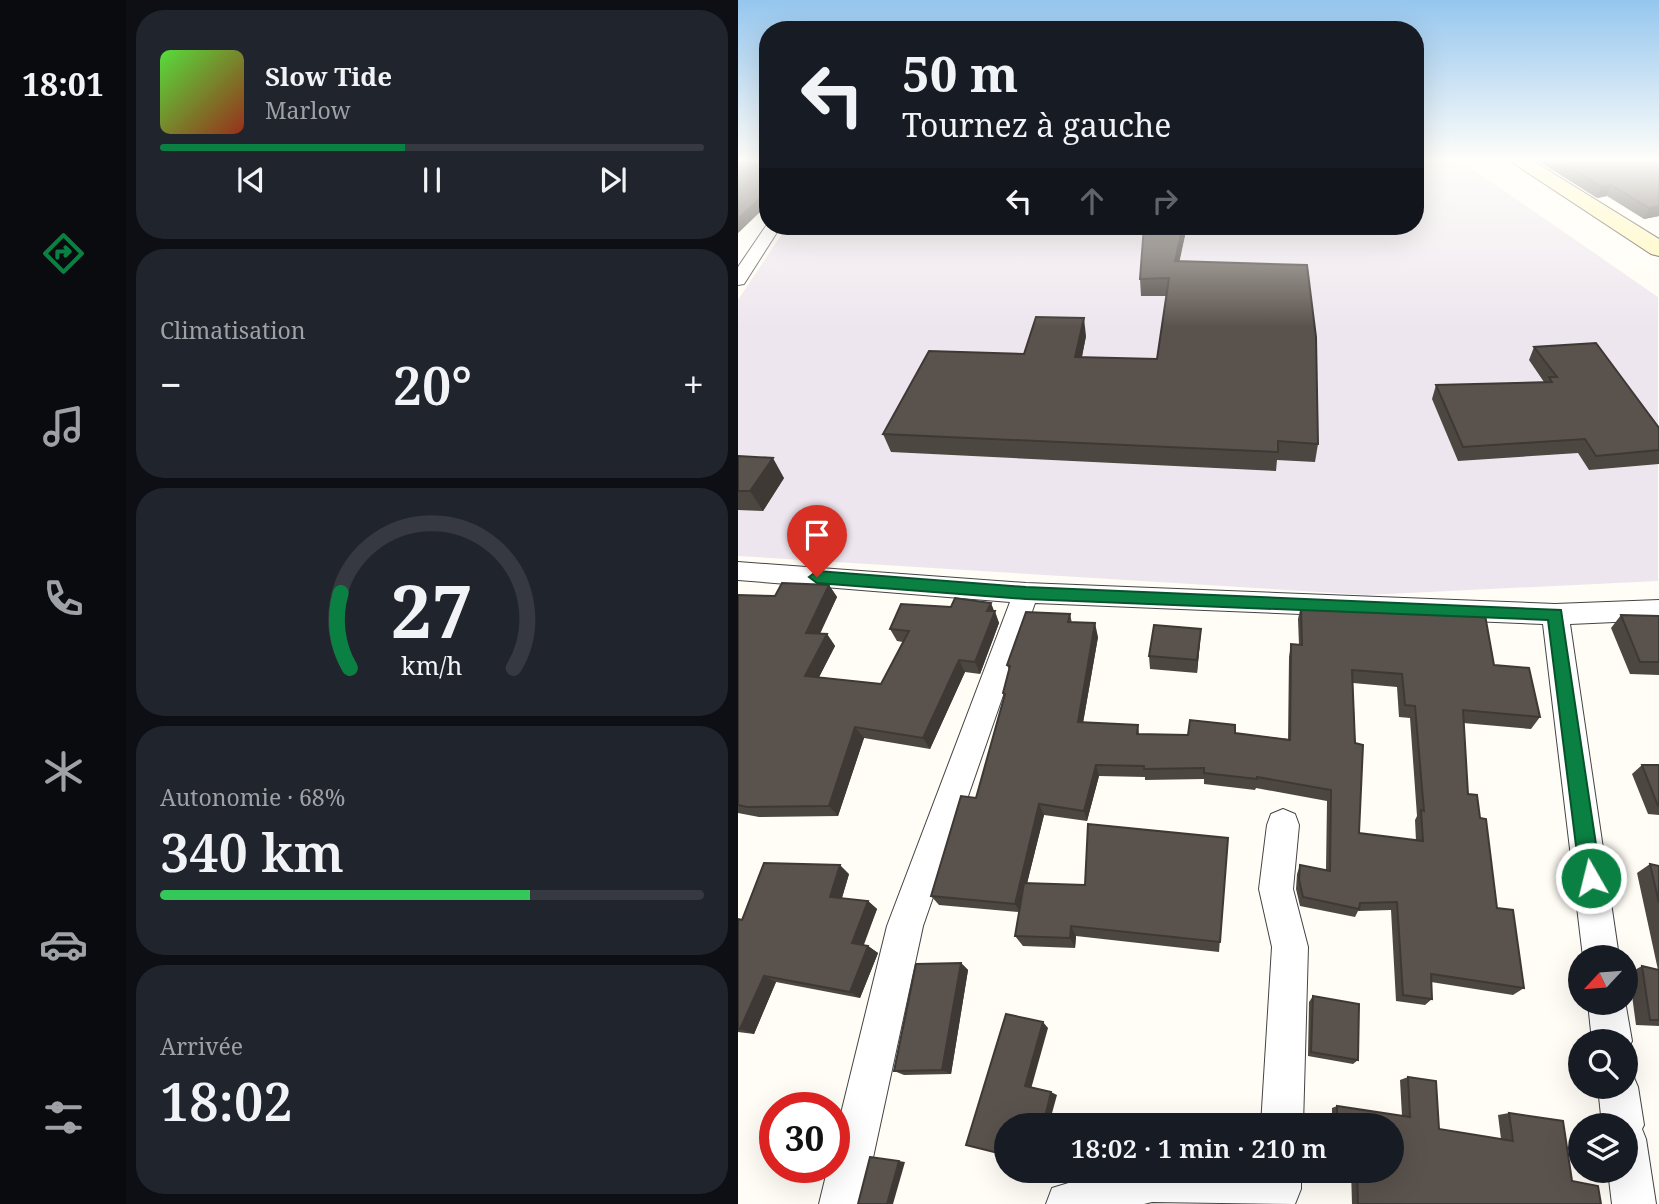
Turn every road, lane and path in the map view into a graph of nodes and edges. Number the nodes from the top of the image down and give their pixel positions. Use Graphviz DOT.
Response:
graph roads {
  1 [pos="1605,215"];
  2 [pos="767,235"];
  3 [pos="1658,249"];
  4 [pos="738,279"];
  5 [pos="738,571"];
  6 [pos="1026,593"];
  7 [pos="1658,610"];
  8 [pos="1555,614"];
  9 [pos="1283,825"];
  10 [pos="1599,945"];
  11 [pos="1283,1113"];
  12 [pos="1142,1183"];
  13 [pos="1194,1183"];
  14 [pos="1279,1183"];
  15 [pos="1631,1183"];
  16 [pos="841,1204"];
  17 [pos="1068,1204"];
  18 [pos="1634,1204"];
  1 -- 3 [label="main road"];
  2 -- 4 [label="street"];
  5 -- 6 [label="street"];
  6 -- 8 [label="street"];
  6 -- 16 [label="street"];
  7 -- 8 [label="street"];
  8 -- 10 [label="street"];
  9 -- 11 [label="street"];
  12 -- 17 [label="street"];
  13 -- 14 [label="street"];
  15 -- 18 [label="street"];
}
